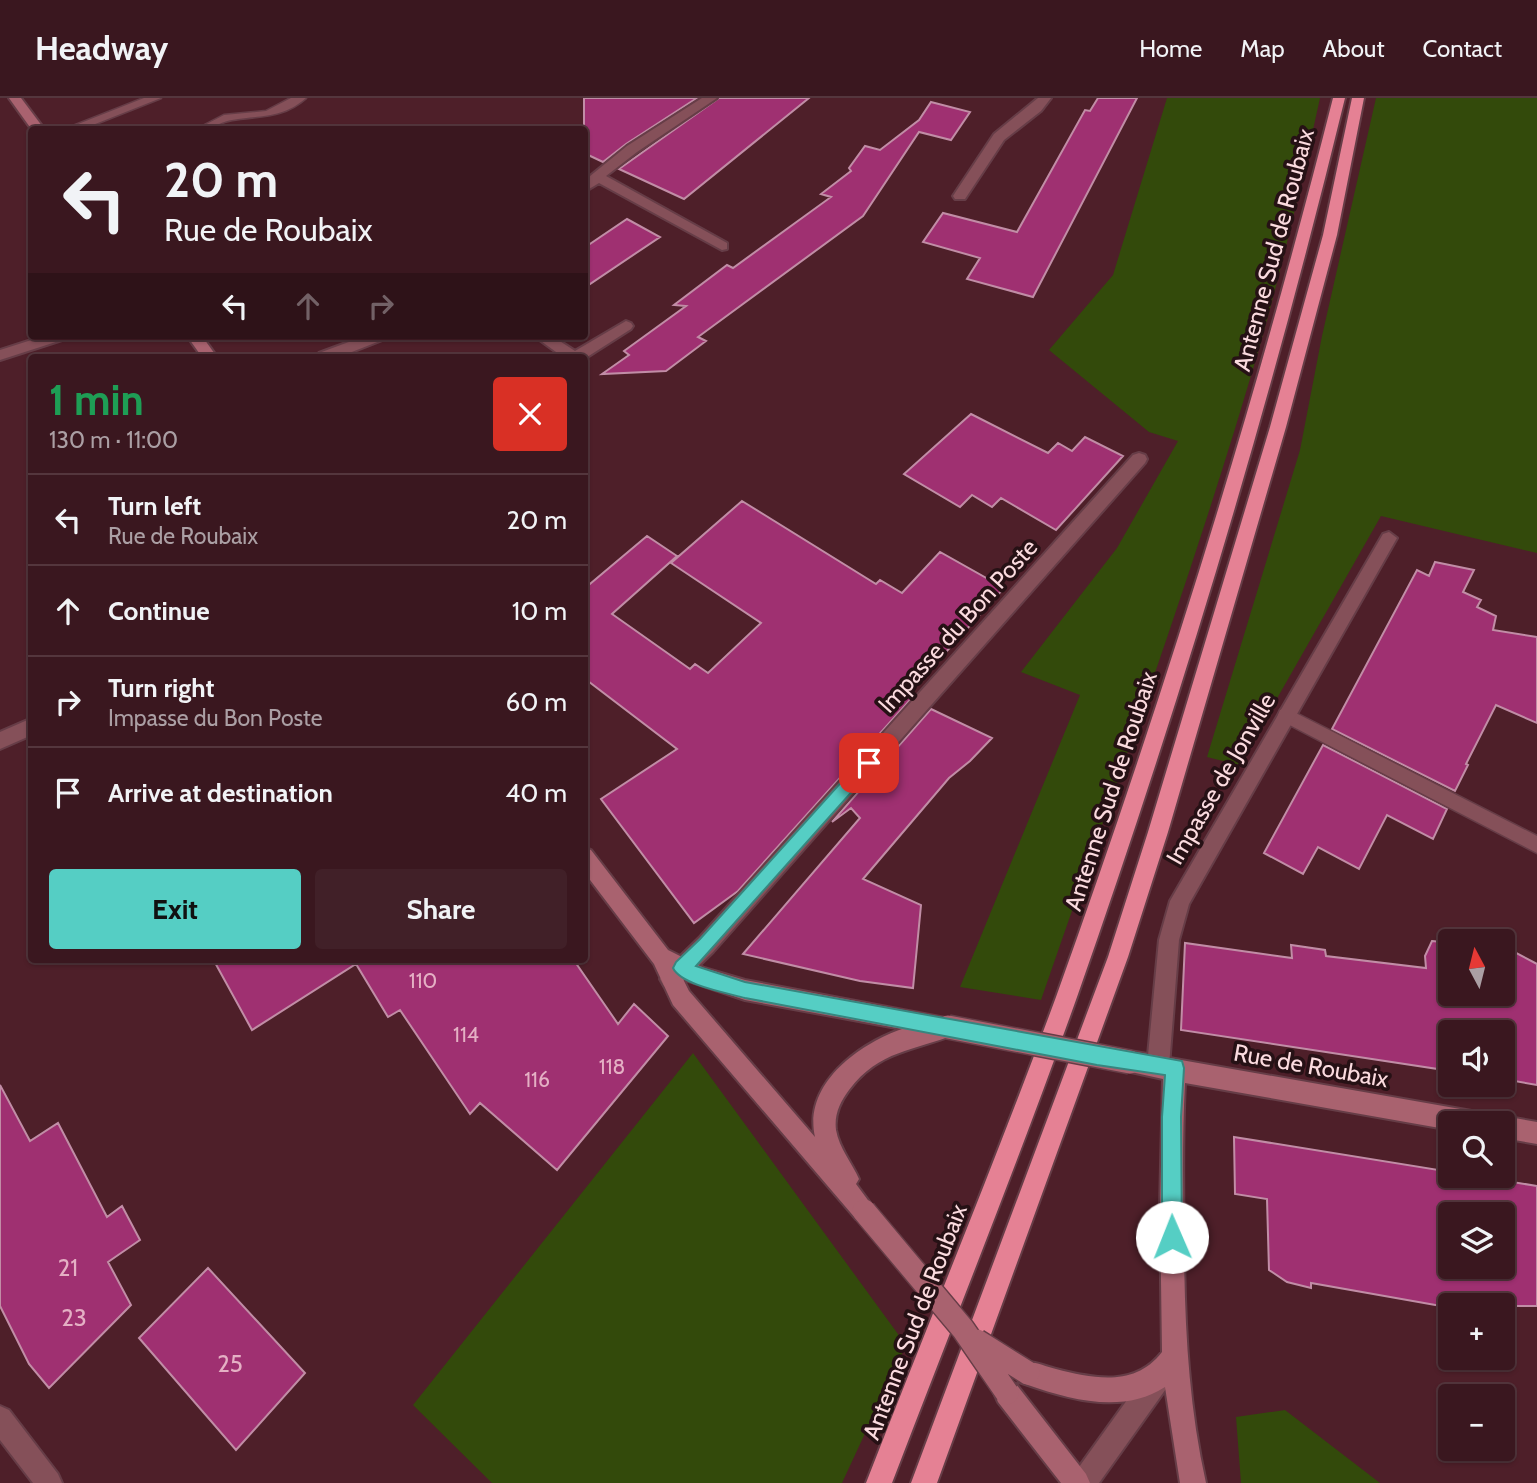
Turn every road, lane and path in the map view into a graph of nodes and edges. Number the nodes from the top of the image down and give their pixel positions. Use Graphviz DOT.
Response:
graph roads {
  1 [pos="15,98"];
  2 [pos="155,98"];
  3 [pos="300,98"];
  4 [pos="711,98"];
  5 [pos="1045,98"];
  6 [pos="1339,98"];
  7 [pos="1358,98"];
  8 [pos="36,126"];
  9 [pos="79,126"];
  10 [pos="209,126"];
  11 [pos="598,177"];
  12 [pos="588,185"];
  13 [pos="960,196"];
  14 [pos="722,246"];
  15 [pos="626,326"];
  16 [pos="47,340"];
  17 [pos="197,340"];
  18 [pos="369,340"];
  19 [pos="547,340"];
  20 [pos="208,354"];
  21 [pos="332,354"];
  22 [pos="570,354"];
  23 [pos="580,354"];
  24 [pos="0,355"];
  25 [pos="1139,459"];
  26 [pos="1389,538"];
  27 [pos="1286,715"];
  28 [pos="28,728"];
  29 [pos="0,741"];
  30 [pos="1537,845"];
  31 [pos="588,861"];
  32 [pos="676,973"];
  33 [pos="948,1027"];
  34 [pos="1166,1067"];
  35 [pos="1438,1116"];
  36 [pos="1515,1129"];
  37 [pos="1537,1133"];
  38 [pos="864,1211"];
  39 [pos="962,1329"];
  40 [pos="1166,1367"];
  41 [pos="0,1419"];
  42 [pos="49,1483"];
  43 [pos="879,1483"];
  44 [pos="924,1483"];
  45 [pos="1077,1483"];
  46 [pos="1083,1483"];
  47 [pos="1193,1483"];
  1 -- 8 [label="main road"];
  2 -- 9 [label="lane"];
  3 -- 10 [label="lane"];
  4 -- 11 [label="street"];
  5 -- 13 [label="street"];
  6 -- 43 [label="highway, Antenne Sud de Roubaix"];
  7 -- 44 [label="highway, Antenne Sud de Roubaix"];
  11 -- 12 [label="street"];
  11 -- 14 [label="street"];
  15 -- 23 [label="street"];
  16 -- 24 [label="street"];
  17 -- 20 [label="main road"];
  18 -- 21 [label="street"];
  19 -- 22 [label="street"];
  25 -- 32 [label="street, Impasse du Bon Poste"];
  26 -- 27 [label="street, Impasse de Jonville"];
  27 -- 30 [label="lane"];
  27 -- 34 [label="street, Impasse de Jonville"];
  28 -- 29 [label="street"];
  31 -- 32 [label="main road"];
  32 -- 33 [label="main road, Rue de Roubaix"];
  32 -- 38 [label="main road"];
  33 -- 34 [label="main road, Rue de Roubaix, bridge"];
  33 -- 38 [label="main road"];
  34 -- 35 [label="main road, Rue de Roubaix"];
  34 -- 40 [label="main road"];
  36 -- 37 [label="main road"];
  38 -- 39 [label="main road, bridge"];
  39 -- 40 [label="main road, bridge"];
  39 -- 45 [label="main road, bridge"];
  40 -- 46 [label="street"];
  40 -- 47 [label="main road"];
  41 -- 42 [label="street"];
}
